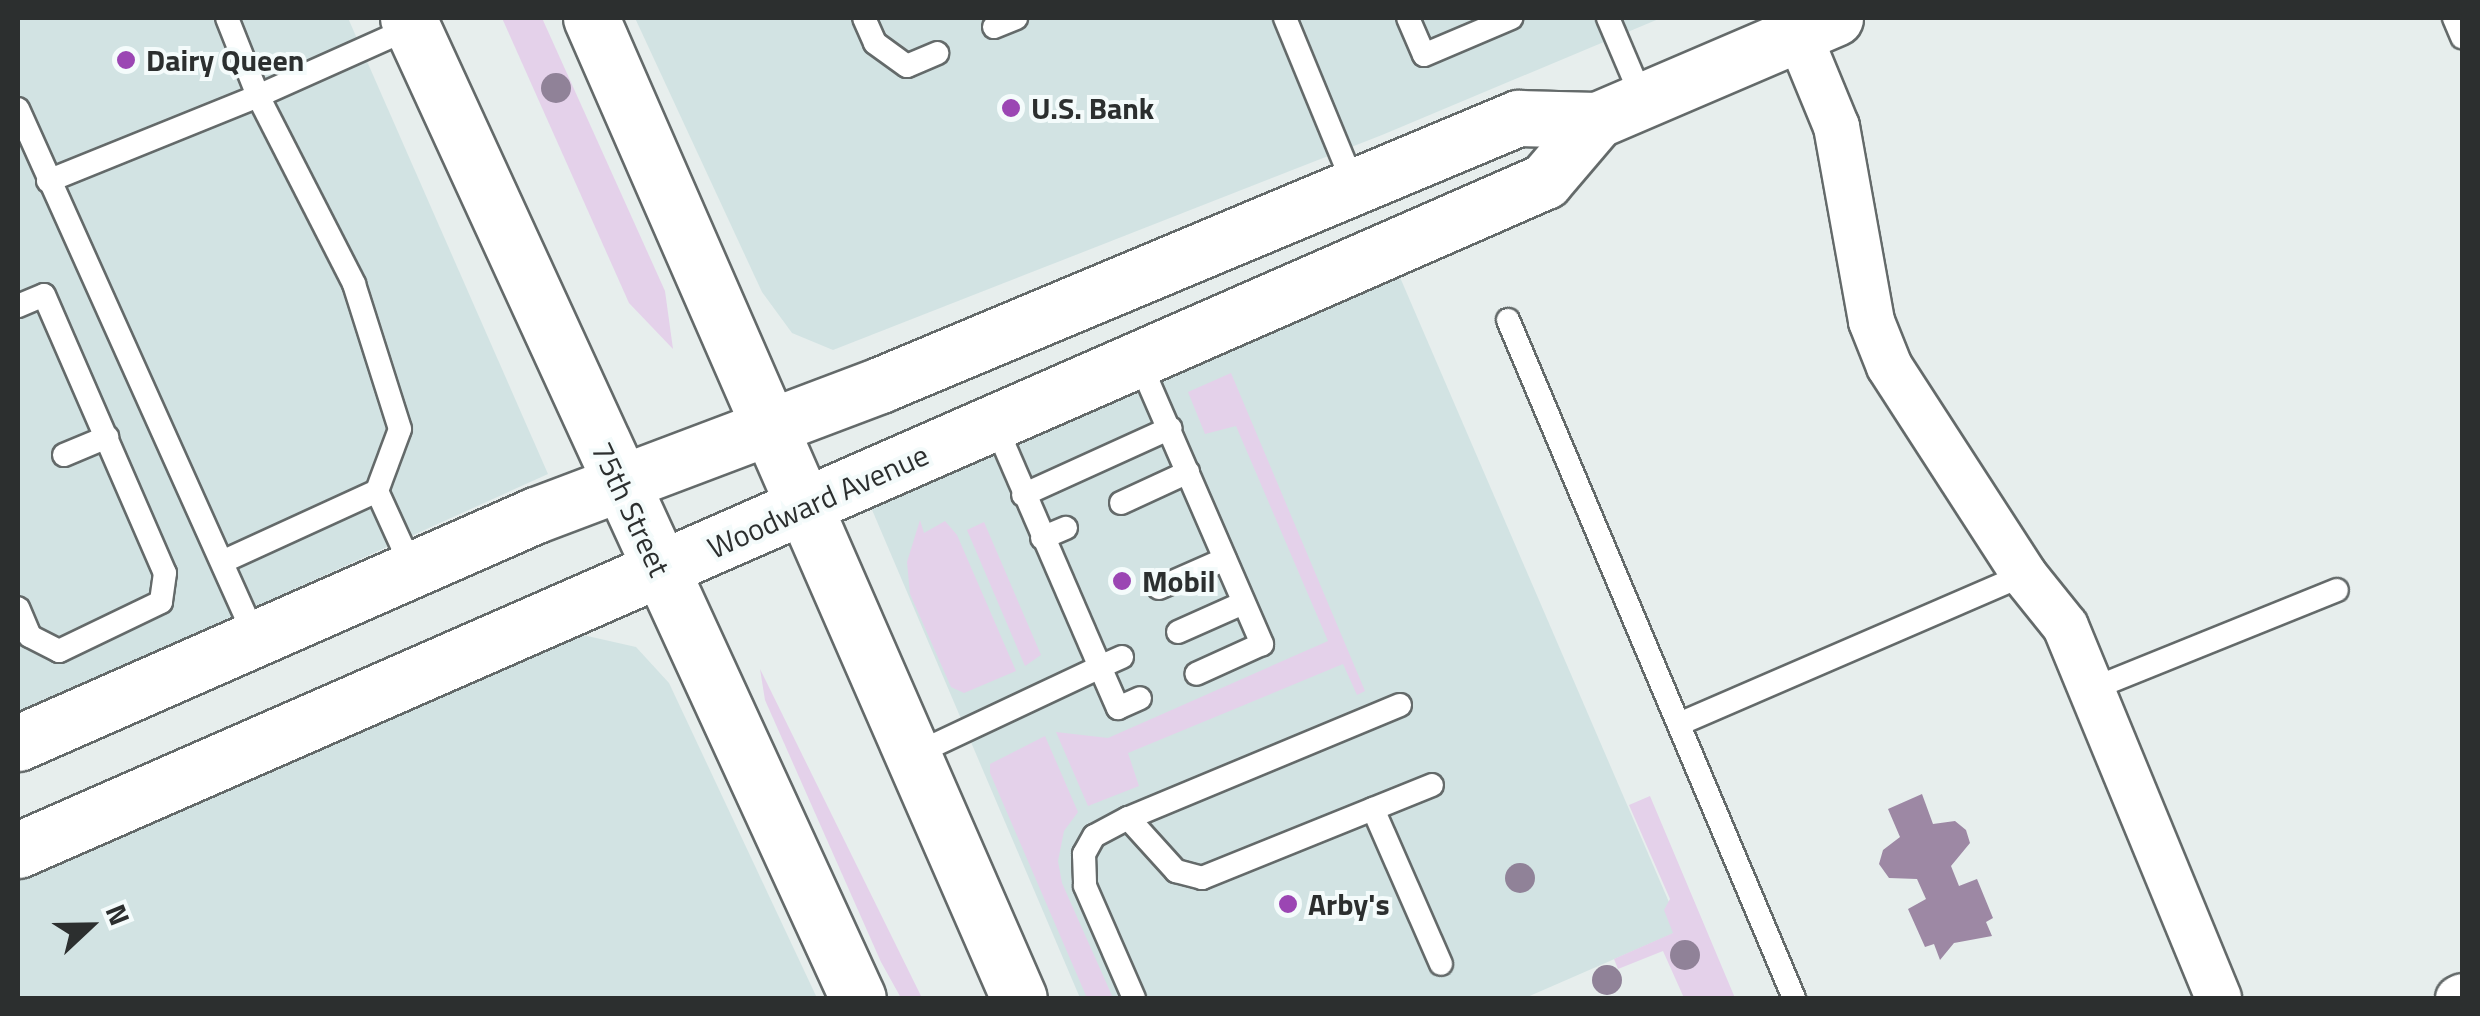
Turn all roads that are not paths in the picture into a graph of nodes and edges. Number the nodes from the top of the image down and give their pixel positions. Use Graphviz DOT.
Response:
graph roads {
  1 [pos="227,18"];
  2 [pos="590,18"];
  3 [pos="864,18"];
  4 [pos="1016,18"];
  5 [pos="1285,18"];
  6 [pos="1408,18"];
  7 [pos="1511,18"];
  8 [pos="1608,18"];
  9 [pos="2454,18"];
  10 [pos="410,22"];
  11 [pos="1816,26"];
  12 [pos="994,27"];
  13 [pos="2462,36"];
  14 [pos="936,53"];
  15 [pos="258,96"];
  16 [pos="18,109"];
  17 [pos="1620,110"];
  18 [pos="48,182"];
  19 [pos="1354,185"];
  20 [pos="18,306"];
  21 [pos="1508,320"];
  22 [pos="1139,361"];
  23 [pos="770,424"];
  24 [pos="995,424"];
  25 [pos="1171,428"];
  26 [pos="107,437"];
  27 [pos="64,455"];
  28 [pos="1188,472"];
  29 [pos="619,484"];
  30 [pos="377,491"];
  31 [pos="1024,495"];
  32 [pos="1121,502"];
  33 [pos="805,506"];
  34 [pos="1066,528"];
  35 [pos="1042,538"];
  36 [pos="1225,559"];
  37 [pos="222,562"];
  38 [pos="413,570"];
  39 [pos="660,570"];
  40 [pos="2024,575"];
  41 [pos="1159,588"];
  42 [pos="2337,590"];
  43 [pos="1243,603"];
  44 [pos="18,608"];
  45 [pos="1103,614"];
  46 [pos="1080,624"];
  47 [pos="1178,632"];
  48 [pos="24,639"];
  49 [pos="256,639"];
  50 [pos="1122,658"];
  51 [pos="1100,667"];
  52 [pos="1196,674"];
  53 [pos="2092,689"];
  54 [pos="1140,698"];
  55 [pos="1400,706"];
  56 [pos="1679,724"];
  57 [pos="18,743"];
  58 [pos="913,755"];
  59 [pos="1432,784"];
  60 [pos="1373,809"];
  61 [pos="1128,818"];
  62 [pos="18,850"];
  63 [pos="1441,964"];
  64 [pos="858,998"];
  65 [pos="1019,998"];
  66 [pos="1134,998"];
  67 [pos="1794,998"];
  68 [pos="2218,998"];
  1 -- 15 [label="lane"];
  2 -- 23 [label="main road"];
  3 -- 14 [label="lane"];
  4 -- 12 [label="lane"];
  5 -- 19 [label="lane"];
  6 -- 7 [label="lane"];
  8 -- 17 [label="lane"];
  9 -- 13 [label="lane"];
  10 -- 15 [label="lane"];
  10 -- 29 [label="main road, 75th Street"];
  11 -- 17 [label="main road, Woodward Avenue"];
  11 -- 40 [label="street"];
  15 -- 18 [label="lane"];
  15 -- 30 [label="lane"];
  16 -- 18 [label="lane"];
  17 -- 19 [label="main road, Woodward Avenue"];
  17 -- 22 [label="main road, Woodward Avenue"];
  18 -- 37 [label="lane"];
  19 -- 23 [label="main road, Woodward Avenue"];
  20 -- 26 [label="lane"];
  21 -- 56 [label="lane"];
  22 -- 24 [label="main road, Woodward Avenue"];
  22 -- 25 [label="lane"];
  23 -- 29 [label="main road, Woodward Avenue"];
  23 -- 33 [label="main road"];
  24 -- 31 [label="lane"];
  24 -- 33 [label="main road, Woodward Avenue"];
  25 -- 28 [label="lane"];
  25 -- 31 [label="lane"];
  26 -- 27 [label="lane"];
  26 -- 48 [label="lane"];
  28 -- 32 [label="lane"];
  28 -- 36 [label="lane"];
  29 -- 38 [label="main road, Woodward Avenue"];
  29 -- 39 [label="main road, 75th Street"];
  30 -- 37 [label="lane"];
  30 -- 38 [label="lane"];
  31 -- 35 [label="lane"];
  33 -- 39 [label="main road, Woodward Avenue"];
  33 -- 58 [label="main road"];
  34 -- 35 [label="lane"];
  35 -- 46 [label="lane"];
  36 -- 41 [label="lane"];
  36 -- 43 [label="lane"];
  37 -- 49 [label="lane"];
  38 -- 49 [label="main road, Woodward Avenue"];
  39 -- 62 [label="main road, Woodward Avenue"];
  39 -- 64 [label="main road, 75th Street"];
  40 -- 53 [label="street"];
  40 -- 56 [label="lane"];
  42 -- 53 [label="lane"];
  43 -- 47 [label="lane"];
  43 -- 52 [label="lane"];
  44 -- 48 [label="lane"];
  45 -- 46 [label="lane"];
  46 -- 51 [label="lane"];
  49 -- 57 [label="main road, Woodward Avenue"];
  50 -- 51 [label="lane"];
  51 -- 54 [label="lane"];
  51 -- 58 [label="lane"];
  53 -- 68 [label="street"];
  55 -- 61 [label="lane"];
  56 -- 67 [label="lane"];
  58 -- 65 [label="main road"];
  59 -- 60 [label="lane"];
  60 -- 61 [label="lane"];
  60 -- 63 [label="lane"];
  61 -- 66 [label="lane"];
}
